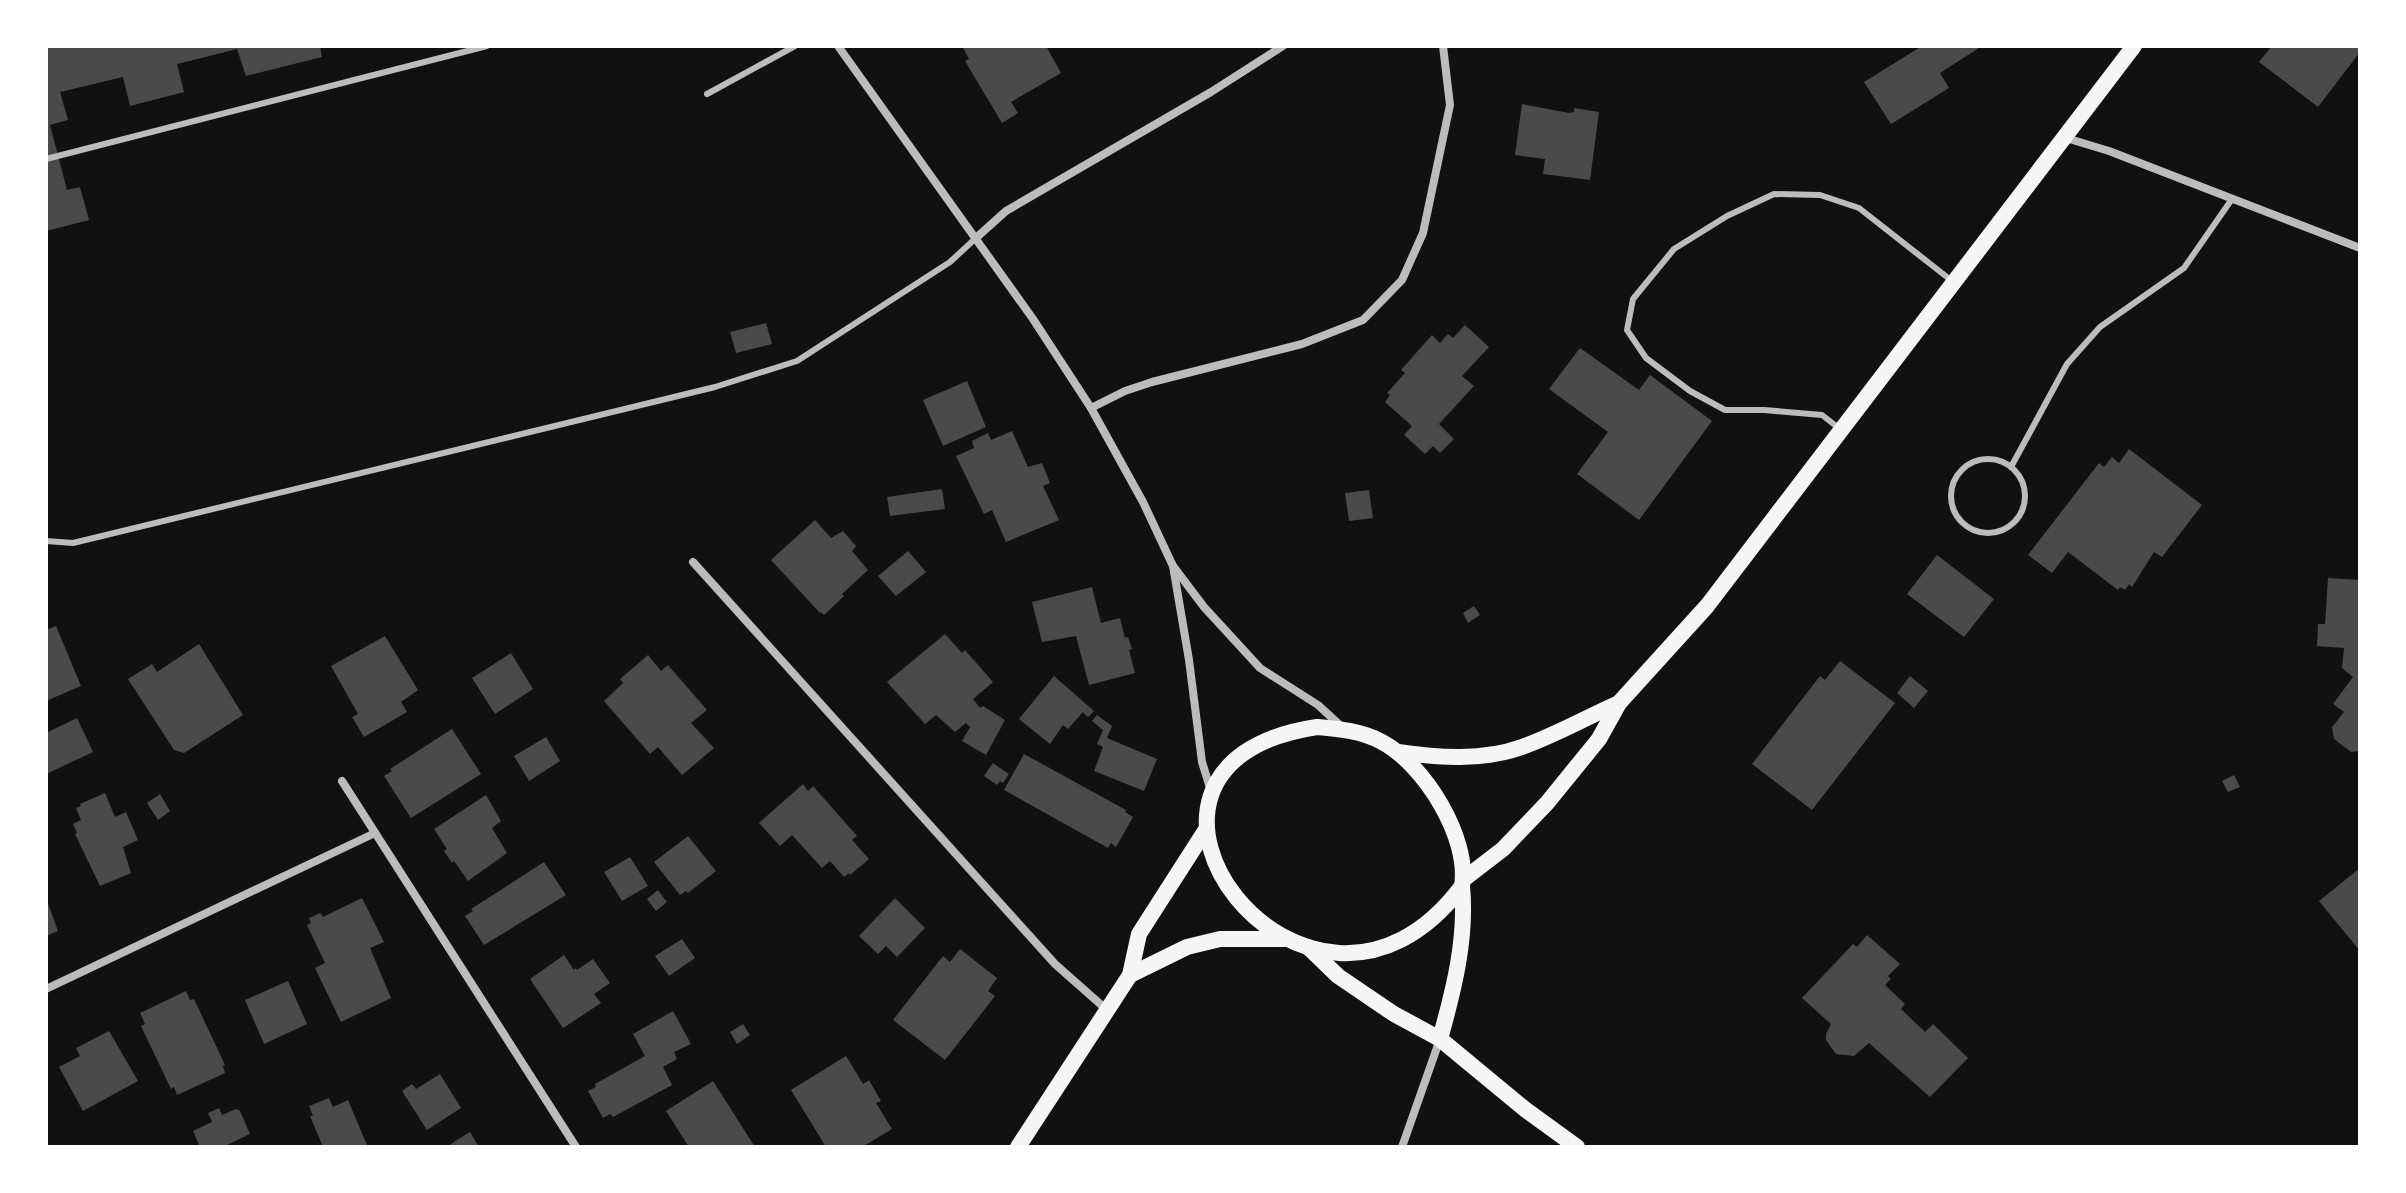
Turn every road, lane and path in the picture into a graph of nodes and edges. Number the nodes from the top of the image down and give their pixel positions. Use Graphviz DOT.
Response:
graph roads {
  1 [pos="487,46"];
  2 [pos="795,46"];
  3 [pos="838,46"];
  4 [pos="1283,46"];
  5 [pos="1443,46"];
  6 [pos="2134,46"];
  7 [pos="707,94"];
  8 [pos="2066,138"];
  9 [pos="46,159"];
  10 [pos="2232,199"];
  11 [pos="976,238"];
  12 [pos="2360,248"];
  13 [pos="1955,283"];
  14 [pos="1091,408"];
  15 [pos="1842,430"];
  16 [pos="2011,467"];
  17 [pos="46,541"];
  18 [pos="693,562"];
  19 [pos="1173,566"];
  20 [pos="1619,703"];
  21 [pos="1345,730"];
  22 [pos="1398,752"];
  23 [pos="342,781"];
  24 [pos="1211,791"];
  25 [pos="1205,831"];
  26 [pos="375,833"];
  27 [pos="1463,882"];
  28 [pos="1284,939"];
  29 [pos="1308,947"];
  30 [pos="1130,975"];
  31 [pos="46,989"];
  32 [pos="1107,1010"];
  33 [pos="1440,1039"];
  34 [pos="576,1147"];
  35 [pos="1018,1147"];
  36 [pos="1402,1147"];
  37 [pos="1577,1147"];
  1 -- 9 [label="lane"];
  2 -- 7 [label="lane"];
  3 -- 11 [label="street"];
  4 -- 11 [label="street"];
  5 -- 14 [label="street"];
  6 -- 8 [label="main road"];
  8 -- 10 [label="street"];
  8 -- 13 [label="main road"];
  10 -- 12 [label="street"];
  10 -- 16 [label="lane"];
  11 -- 14 [label="street"];
  11 -- 17 [label="lane"];
  13 -- 15 [label="main road"];
  13 -- 15 [label="lane"];
  14 -- 19 [label="street"];
  15 -- 20 [label="main road"];
  16 -- 16 [label="lane"];
  18 -- 32 [label="street"];
  19 -- 21 [label="street"];
  19 -- 24 [label="street"];
  20 -- 22 [label="main road"];
  20 -- 27 [label="main road"];
  21 -- 22 [label="main road"];
  21 -- 24 [label="main road"];
  22 -- 27 [label="main road"];
  23 -- 26 [label="street"];
  24 -- 25 [label="main road"];
  25 -- 28 [label="main road"];
  25 -- 30 [label="main road"];
  26 -- 31 [label="street"];
  26 -- 34 [label="street"];
  27 -- 29 [label="main road"];
  27 -- 33 [label="main road"];
  28 -- 29 [label="main road"];
  28 -- 30 [label="main road"];
  29 -- 33 [label="main road"];
  30 -- 32 [label="main road"];
  32 -- 35 [label="main road"];
  33 -- 36 [label="street"];
  33 -- 37 [label="main road"];
}
